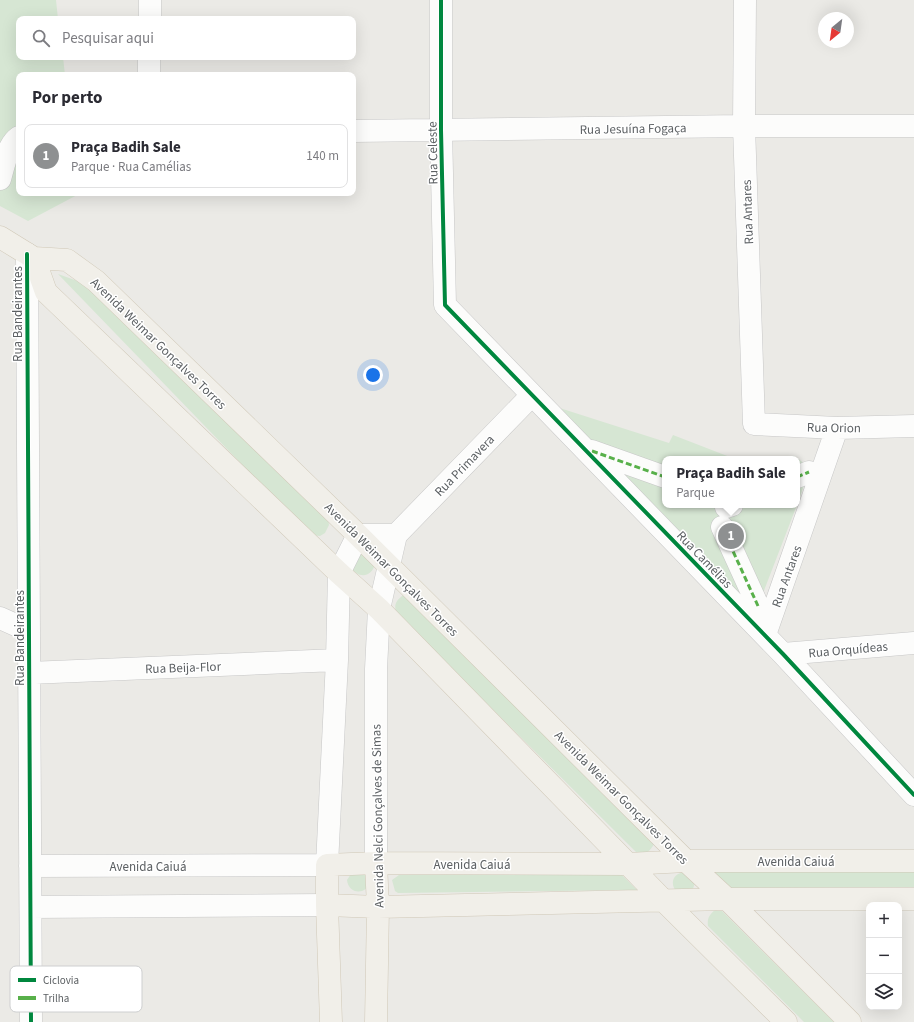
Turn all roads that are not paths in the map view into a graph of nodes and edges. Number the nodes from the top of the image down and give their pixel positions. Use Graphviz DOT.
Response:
graph roads {
  1 [pos="150,0"];
  2 [pos="441,0"];
  3 [pos="745,0"];
  4 [pos="150,16"];
  5 [pos="149,60"];
  6 [pos="149,72"];
  7 [pos="744,126"];
  8 [pos="914,126"];
  9 [pos="441,130"];
  10 [pos="356,131"];
  11 [pos="16,139"];
  12 [pos="0,179"];
  13 [pos="0,237"];
  14 [pos="31,256"];
  15 [pos="445,305"];
  16 [pos="532,395"];
  17 [pos="754,424"];
  18 [pos="914,426"];
  19 [pos="837,428"];
  20 [pos="592,451"];
  21 [pos="662,476"];
  22 [pos="726,513"];
  23 [pos="358,535"];
  24 [pos="396,535"];
  25 [pos="388,565"];
  26 [pos="339,573"];
  27 [pos="758,606"];
  28 [pos="379,609"];
  29 [pos="0,618"];
  30 [pos="29,631"];
  31 [pos="765,635"];
  32 [pos="914,643"];
  33 [pos="783,654"];
  34 [pos="337,660"];
  35 [pos="29,673"];
  36 [pos="914,795"];
  37 [pos="686,861"];
  38 [pos="914,861"];
  39 [pos="376,863"];
  40 [pos="628,864"];
  41 [pos="327,865"];
  42 [pos="30,866"];
  43 [pos="914,898"];
  44 [pos="727,899"];
  45 [pos="664,901"];
  46 [pos="327,905"];
  47 [pos="31,907"];
  48 [pos="378,907"];
  49 [pos="31,966"];
  50 [pos="331,1022"];
  51 [pos="376,1022"];
  52 [pos="786,1022"];
  53 [pos="850,1022"];
  1 -- 4 [label="street"];
  2 -- 9 [label="street, Rua Celeste"];
  3 -- 7 [label="street, Rua Antares"];
  5 -- 6 [label="street"];
  7 -- 8 [label="street, Rua Jesuína Fogaça"];
  7 -- 9 [label="street, Rua Jesuína Fogaça"];
  7 -- 17 [label="street, Rua Antares"];
  9 -- 10 [label="street, Rua Jesuína Fogaça"];
  9 -- 15 [label="street, Rua Celeste"];
  11 -- 12 [label="street"];
  13 -- 14 [label="main road"];
  14 -- 23 [label="main road, Avenida Weimar Gonçalves Torres"];
  14 -- 26 [label="main road"];
  14 -- 30 [label="street, Rua Bandeirantes"];
  15 -- 16 [label="street, Rua Camélias"];
  16 -- 24 [label="street, Rua Primavera"];
  16 -- 31 [label="street, Rua Camélias"];
  17 -- 19 [label="street, Rua Orion"];
  18 -- 19 [label="street, Rua Orion"];
  19 -- 31 [label="street, Rua Antares"];
  20 -- 21 [label="street"];
  22 -- 27 [label="street"];
  23 -- 24 [label="street"];
  23 -- 25 [label="main road, Avenida Weimar Gonçalves Torres"];
  23 -- 26 [label="street"];
  24 -- 25 [label="street, Rua Primavera"];
  25 -- 28 [label="street, Avenida Nelci Gonçalves de Simas"];
  25 -- 37 [label="main road, Avenida Weimar Gonçalves Torres"];
  26 -- 28 [label="main road"];
  26 -- 34 [label="street"];
  28 -- 39 [label="street, Avenida Nelci Gonçalves de Simas"];
  28 -- 40 [label="main road"];
  29 -- 30 [label="street"];
  30 -- 35 [label="street, Rua Bandeirantes"];
  31 -- 33 [label="street, Rua Camélias"];
  32 -- 33 [label="street, Rua Orquídeas"];
  33 -- 36 [label="street, Rua Camélias"];
  34 -- 35 [label="street, Rua Beija-Flor"];
  34 -- 41 [label="street"];
  35 -- 42 [label="street, Rua Bandeirantes"];
  37 -- 38 [label="main road, Avenida Caiuá"];
  37 -- 40 [label="main road, Avenida Caiuá"];
  37 -- 44 [label="main road, Avenida Weimar Gonçalves Torres"];
  39 -- 40 [label="main road, Avenida Caiuá"];
  39 -- 41 [label="main road, Avenida Caiuá"];
  39 -- 48 [label="main road, Avenida Nelci Gonçalves de Simas"];
  40 -- 45 [label="main road"];
  41 -- 42 [label="street, Avenida Caiuá"];
  41 -- 46 [label="main road"];
  42 -- 47 [label="street, Rua Bandeirantes"];
  43 -- 44 [label="main road"];
  44 -- 45 [label="main road"];
  44 -- 53 [label="main road, Avenida Weimar Gonçalves Torres"];
  45 -- 48 [label="main road"];
  45 -- 52 [label="main road"];
  46 -- 47 [label="street"];
  46 -- 48 [label="main road"];
  46 -- 50 [label="main road"];
  47 -- 49 [label="street, Rua Bandeirantes"];
  48 -- 51 [label="main road, Avenida Nelci Gonçalves de Simas"];
}
